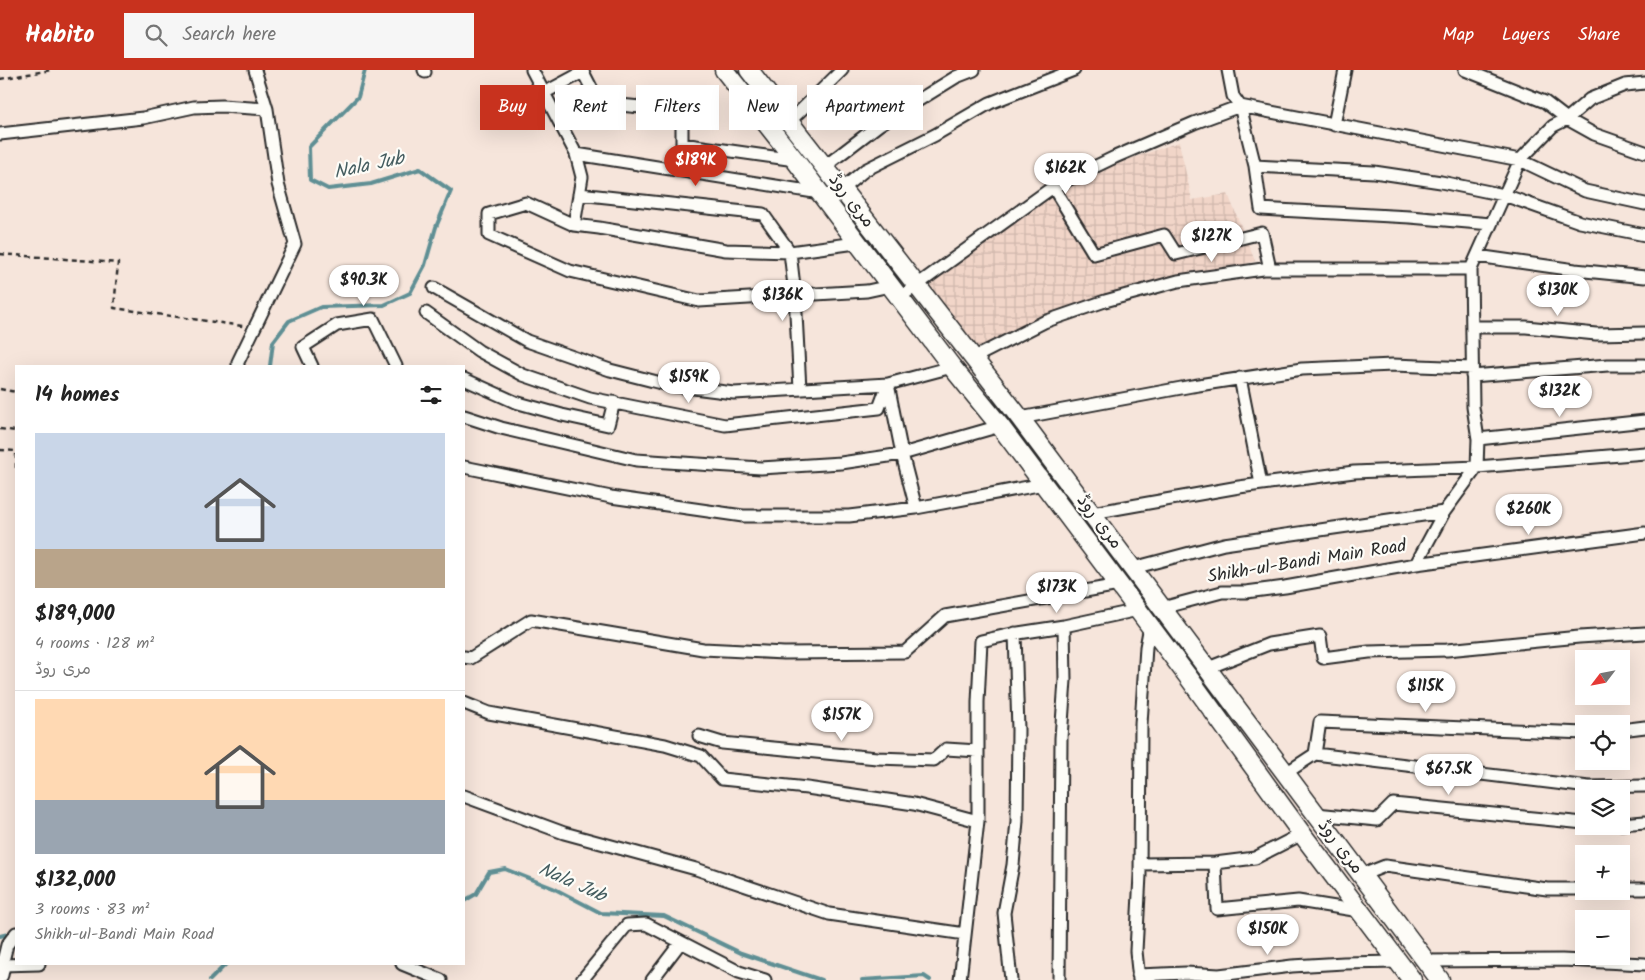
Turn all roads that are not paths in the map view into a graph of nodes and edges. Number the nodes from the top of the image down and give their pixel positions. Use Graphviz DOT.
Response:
graph roads {
  1 [pos="255,70"];
  2 [pos="532,70"];
  3 [pos="724,70"];
  4 [pos="749,70"];
  5 [pos="842,70"];
  6 [pos="974,70"];
  7 [pos="1074,70"];
  8 [pos="1228,70"];
  9 [pos="1345,70"];
  10 [pos="1465,70"];
  11 [pos="1054,73"];
  12 [pos="1645,83"];
  13 [pos="540,85"];
  14 [pos="761,85"];
  15 [pos="545,92"];
  16 [pos="545,95"];
  17 [pos="1240,106"];
  18 [pos="267,109"];
  19 [pos="797,114"];
  20 [pos="1566,119"];
  21 [pos="1334,125"];
  22 [pos="795,130"];
  23 [pos="0,134"];
  24 [pos="1645,152"];
  25 [pos="576,154"];
  26 [pos="794,160"];
  27 [pos="1520,160"];
  28 [pos="1255,166"];
  29 [pos="824,167"];
  30 [pos="1053,187"];
  31 [pos="842,189"];
  32 [pos="820,193"];
  33 [pos="579,194"];
  34 [pos="1504,194"];
  35 [pos="1645,204"];
  36 [pos="1491,224"];
  37 [pos="574,225"];
  38 [pos="1645,235"];
  39 [pos="856,242"];
  40 [pos="790,252"];
  41 [pos="1477,256"];
  42 [pos="1471,269"];
  43 [pos="1270,270"];
  44 [pos="1645,277"];
  45 [pos="917,285"];
  46 [pos="434,288"];
  47 [pos="894,292"];
  48 [pos="795,295"];
  49 [pos="426,313"];
  50 [pos="1472,327"];
  51 [pos="1645,333"];
  52 [pos="973,358"];
  53 [pos="238,365"];
  54 [pos="312,365"];
  55 [pos="396,365"];
  56 [pos="1645,365"];
  57 [pos="952,367"];
  58 [pos="1472,372"];
  59 [pos="1240,378"];
  60 [pos="465,379"];
  61 [pos="888,384"];
  62 [pos="800,389"];
  63 [pos="614,402"];
  64 [pos="465,416"];
  65 [pos="1020,418"];
  66 [pos="1645,421"];
  67 [pos="1000,426"];
  68 [pos="1478,439"];
  69 [pos="1645,453"];
  70 [pos="902,454"];
  71 [pos="1477,467"];
  72 [pos="465,468"];
  73 [pos="1044,484"];
  74 [pos="1261,484"];
  75 [pos="916,508"];
  76 [pos="1444,512"];
  77 [pos="1092,513"];
  78 [pos="1645,533"];
  79 [pos="1416,564"];
  80 [pos="1133,568"];
  81 [pos="1119,585"];
  82 [pos="1162,608"];
  83 [pos="1138,610"];
  84 [pos="1064,626"];
  85 [pos="1150,626"];
  86 [pos="1015,633"];
  87 [pos="1645,633"];
  88 [pos="465,657"];
  89 [pos="1208,668"];
  90 [pos="465,703"];
  91 [pos="1645,727"];
  92 [pos="1630,729"];
  93 [pos="1575,733"];
  94 [pos="699,736"];
  95 [pos="978,751"];
  96 [pos="1315,754"];
  97 [pos="1286,773"];
  98 [pos="1645,786"];
  99 [pos="1298,790"];
  100 [pos="465,796"];
  101 [pos="1280,803"];
  102 [pos="1316,814"];
  103 [pos="978,821"];
  104 [pos="1575,822"];
  105 [pos="1645,822"];
  106 [pos="1630,823"];
  107 [pos="1302,834"];
  108 [pos="1215,863"];
  109 [pos="1140,864"];
  110 [pos="1362,875"];
  111 [pos="1575,888"];
  112 [pos="1630,889"];
  113 [pos="1645,889"];
  114 [pos="1360,910"];
  115 [pos="15,934"];
  116 [pos="965,934"];
  117 [pos="681,942"];
  118 [pos="1425,961"];
  119 [pos="1398,962"];
  120 [pos="1645,964"];
  121 [pos="33,965"];
  122 [pos="404,965"];
  123 [pos="1,970"];
  124 [pos="1274,974"];
  125 [pos="1138,978"];
  126 [pos="757,979"];
  127 [pos="441,980"];
  128 [pos="582,980"];
  129 [pos="652,980"];
  130 [pos="960,980"];
  131 [pos="1011,980"];
  132 [pos="1059,980"];
  133 [pos="1412,980"];
  134 [pos="1440,980"];
  1 -- 18 [label="street"];
  2 -- 13 [label="street"];
  3 -- 26 [label="main road, مری روڈ"];
  4 -- 14 [label="main road, مری روڈ"];
  5 -- 19 [label="street"];
  6 -- 29 [label="street"];
  7 -- 11 [label="street"];
  8 -- 17 [label="street"];
  9 -- 21 [label="street"];
  10 -- 20 [label="street"];
  11 -- 31 [label="street"];
  12 -- 20 [label="street"];
  15 -- 26 [label="street"];
  16 -- 25 [label="street"];
  17 -- 21 [label="street"];
  17 -- 28 [label="street"];
  17 -- 30 [label="street"];
  18 -- 23 [label="street"];
  18 -- 53 [label="street"];
  20 -- 24 [label="street"];
  20 -- 27 [label="street"];
  21 -- 27 [label="street"];
  22 -- 29 [label="main road, مری روڈ"];
  25 -- 32 [label="street"];
  25 -- 33 [label="street"];
  26 -- 32 [label="main road, مری روڈ"];
  27 -- 34 [label="street"];
  27 -- 35 [label="street"];
  28 -- 34 [label="street"];
  28 -- 36 [label="street"];
  29 -- 31 [label="main road, مری روڈ"];
  30 -- 43 [label="street"];
  30 -- 45 [label="street"];
  31 -- 45 [label="main road, مری روڈ"];
  32 -- 39 [label="main road, مری روڈ"];
  33 -- 37 [label="street"];
  33 -- 40 [label="street"];
  34 -- 36 [label="street"];
  34 -- 38 [label="street"];
  36 -- 41 [label="street"];
  37 -- 40 [label="street"];
  37 -- 48 [label="street"];
  39 -- 40 [label="street"];
  39 -- 47 [label="main road, مری روڈ"];
  40 -- 48 [label="street"];
  41 -- 42 [label="street"];
  41 -- 44 [label="street"];
  42 -- 43 [label="street"];
  42 -- 50 [label="street"];
  43 -- 52 [label="street"];
  45 -- 47 [label="street"];
  45 -- 52 [label="main road, مری روڈ"];
  46 -- 62 [label="street"];
  47 -- 48 [label="street"];
  47 -- 57 [label="main road, مری روڈ"];
  48 -- 62 [label="street"];
  49 -- 63 [label="street"];
  50 -- 51 [label="street"];
  50 -- 58 [label="street"];
  52 -- 65 [label="main road, مری روڈ"];
  54 -- 55 [label="street"];
  56 -- 58 [label="street"];
  57 -- 61 [label="street"];
  57 -- 67 [label="main road, مری روڈ"];
  58 -- 59 [label="street"];
  58 -- 68 [label="street"];
  59 -- 65 [label="street"];
  59 -- 74 [label="street"];
  60 -- 63 [label="street"];
  61 -- 62 [label="street"];
  61 -- 63 [label="street"];
  61 -- 70 [label="street"];
  64 -- 70 [label="street"];
  65 -- 77 [label="main road, مری روڈ"];
  66 -- 68 [label="street"];
  67 -- 70 [label="street"];
  67 -- 73 [label="main road, مری روڈ"];
  68 -- 71 [label="street"];
  69 -- 71 [label="street"];
  70 -- 75 [label="street"];
  71 -- 74 [label="street"];
  71 -- 76 [label="street, Shikh-ul-Bandi Main Road"];
  72 -- 75 [label="street"];
  73 -- 75 [label="street"];
  73 -- 81 [label="main road, مری روڈ"];
  74 -- 77 [label="street"];
  76 -- 79 [label="street, Shikh-ul-Bandi Main Road"];
  76 -- 80 [label="street"];
  77 -- 80 [label="main road, مری روڈ"];
  78 -- 79 [label="street"];
  79 -- 82 [label="street, Shikh-ul-Bandi Main Road"];
  80 -- 82 [label="main road, مری روڈ"];
  81 -- 83 [label="main road, مری روڈ"];
  81 -- 88 [label="street"];
  82 -- 89 [label="main road, مری روڈ"];
  83 -- 84 [label="street"];
  83 -- 85 [label="main road, مری روڈ"];
  84 -- 86 [label="street"];
  84 -- 132 [label="street"];
  85 -- 101 [label="main road, مری روڈ"];
  85 -- 109 [label="street"];
  86 -- 95 [label="street"];
  86 -- 131 [label="street"];
  87 -- 89 [label="street"];
  89 -- 97 [label="main road, مری روڈ"];
  90 -- 103 [label="street"];
  91 -- 92 [label="street"];
  93 -- 96 [label="street"];
  94 -- 95 [label="street"];
  95 -- 103 [label="street"];
  96 -- 97 [label="street"];
  96 -- 98 [label="street"];
  97 -- 99 [label="main road, مری روڈ"];
  99 -- 101 [label="main road"];
  99 -- 102 [label="main road, مری روڈ"];
  100 -- 116 [label="street"];
  101 -- 107 [label="main road, مری روڈ"];
  102 -- 104 [label="street"];
  102 -- 110 [label="main road, مری روڈ"];
  103 -- 116 [label="street"];
  105 -- 106 [label="street"];
  107 -- 108 [label="street"];
  107 -- 114 [label="main road, مری روڈ"];
  108 -- 109 [label="street"];
  108 -- 114 [label="street"];
  109 -- 125 [label="street"];
  110 -- 111 [label="street"];
  110 -- 118 [label="main road, مری روڈ"];
  112 -- 113 [label="street"];
  114 -- 119 [label="main road, مری روڈ"];
  115 -- 123 [label="street"];
  116 -- 130 [label="street"];
  117 -- 126 [label="street"];
  117 -- 128 [label="street"];
  117 -- 129 [label="street"];
  118 -- 120 [label="street"];
  118 -- 134 [label="main road, مری روڈ"];
  119 -- 124 [label="street"];
  119 -- 133 [label="main road, مری روڈ"];
  121 -- 123 [label="street"];
  122 -- 127 [label="street"];
  124 -- 125 [label="street"];
}
